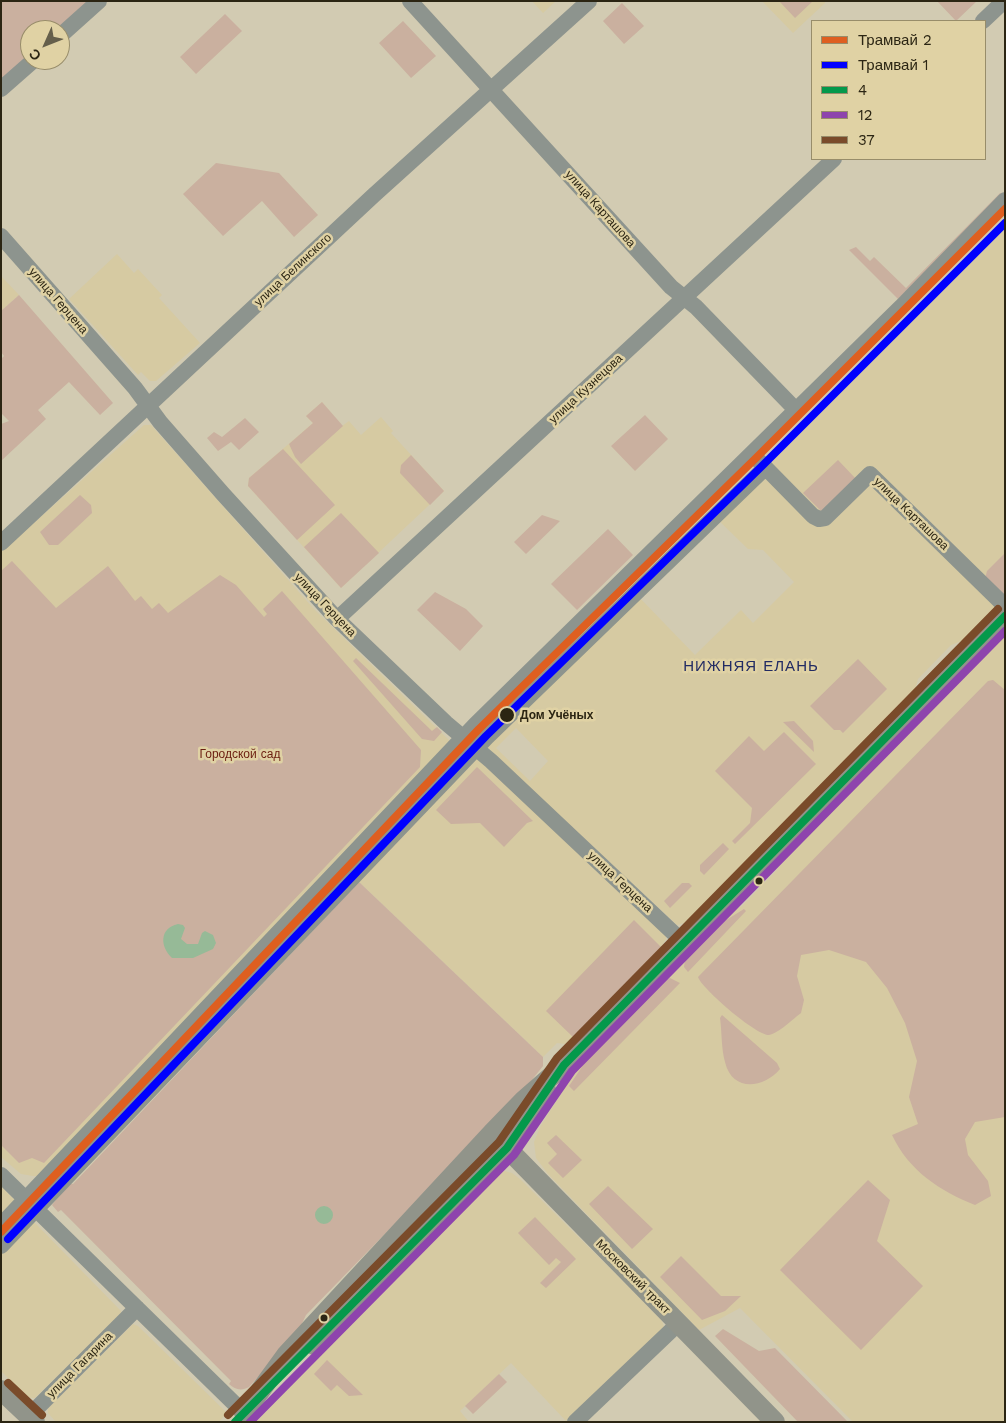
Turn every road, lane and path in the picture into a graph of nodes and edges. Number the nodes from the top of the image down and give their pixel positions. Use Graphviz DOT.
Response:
graph roads {
  1 [pos="99,1"];
  2 [pos="410,1"];
  3 [pos="589,1"];
  4 [pos="1004,1"];
  5 [pos="984,20"];
  6 [pos="70,27"];
  7 [pos="23,70"];
  8 [pos="1,89"];
  9 [pos="491,89"];
  10 [pos="833,160"];
  11 [pos="1005,200"];
  12 [pos="1,236"];
  13 [pos="685,298"];
  14 [pos="148,406"];
  15 [pos="796,410"];
  16 [pos="752,454"];
  17 [pos="765,468"];
  18 [pos="1,542"];
  19 [pos="1005,606"];
  20 [pos="1005,616"];
  21 [pos="337,619"];
  22 [pos="463,738"];
  23 [pos="476,748"];
  24 [pos="683,942"];
  25 [pos="564,1065"];
  26 [pos="492,1133"];
  27 [pos="506,1148"];
  28 [pos="1,1175"];
  29 [pos="33,1205"];
  30 [pos="1,1225"];
  31 [pos="1,1246"];
  32 [pos="137,1308"];
  33 [pos="679,1323"];
  34 [pos="1,1390"];
  35 [pos="240,1417"];
  36 [pos="28,1420"];
  37 [pos="575,1422"];
  38 [pos="775,1422"];
  1 -- 6 [label="street"];
  2 -- 9 [label="street, улица Карташова"];
  3 -- 9 [label="street, улица Белинского"];
  4 -- 5 [label="street"];
  7 -- 8 [label="street"];
  9 -- 13 [label="street, улица Карташова"];
  9 -- 14 [label="street, улица Белинского"];
  10 -- 13 [label="street, улица Кузнецова"];
  11 -- 15 [label="street"];
  12 -- 14 [label="street, улица Герцена"];
  13 -- 15 [label="street, улица Карташова"];
  13 -- 21 [label="street, улица Кузнецова"];
  14 -- 18 [label="street, улица Белинского"];
  14 -- 21 [label="street, улица Герцена"];
  15 -- 16 [label="street"];
  16 -- 17 [label="street, улица Карташова"];
  16 -- 22 [label="street"];
  17 -- 19 [label="street, улица Карташова"];
  17 -- 23 [label="street"];
  20 -- 24 [label="main road"];
  21 -- 22 [label="street, улица Герцена"];
  22 -- 23 [label="street, улица Герцена"];
  22 -- 29 [label="street"];
  23 -- 24 [label="street, улица Герцена"];
  23 -- 29 [label="street"];
  24 -- 25 [label="main road"];
  25 -- 26 [label="main road"];
  25 -- 27 [label="main road"];
  26 -- 27 [label="main road, Московский тракт"];
  26 -- 35 [label="main road"];
  27 -- 33 [label="main road, Московский тракт"];
  27 -- 35 [label="main road"];
  28 -- 29 [label="street"];
  29 -- 30 [label="street"];
  29 -- 31 [label="street"];
  29 -- 32 [label="street"];
  32 -- 35 [label="street"];
  32 -- 36 [label="street, улица Гагарина"];
  33 -- 37 [label="street"];
  33 -- 38 [label="main road, Московский тракт"];
  34 -- 36 [label="main road"];
}
